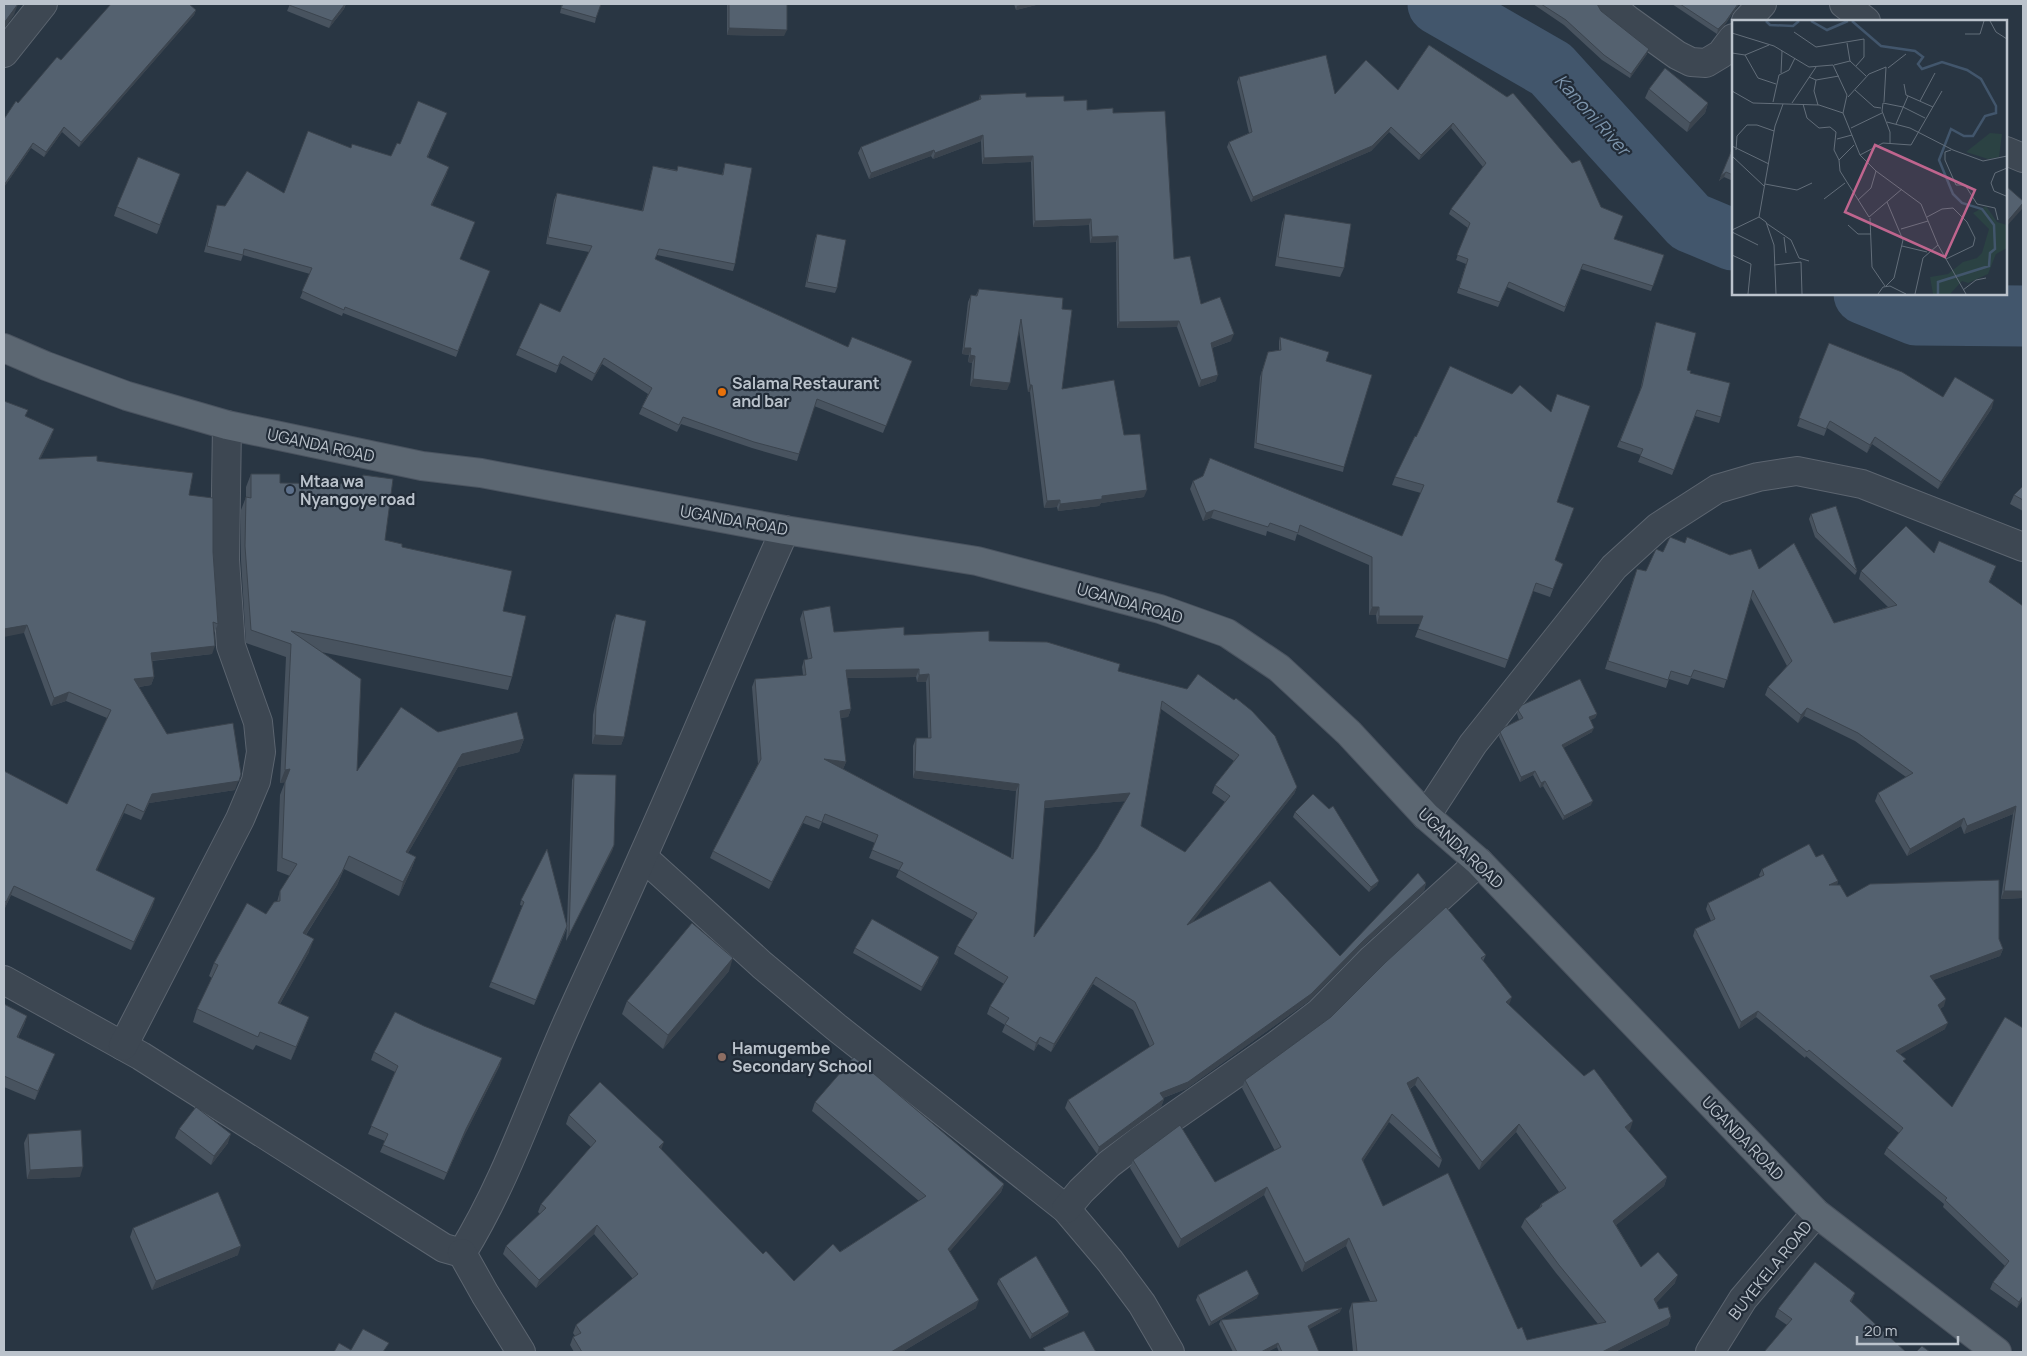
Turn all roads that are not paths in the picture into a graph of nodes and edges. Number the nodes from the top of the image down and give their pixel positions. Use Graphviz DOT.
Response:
graph roads {
  1 [pos="43,4"];
  2 [pos="1609,4"];
  3 [pos="1762,4"];
  4 [pos="1844,4"];
  5 [pos="1747,20"];
  6 [pos="1865,20"];
  7 [pos="1732,39"];
  8 [pos="4,53"];
  9 [pos="2007,151"];
  10 [pos="2023,158"];
  11 [pos="4,348"];
  12 [pos="227,425"];
  13 [pos="785,530"];
  14 [pos="2023,547"];
  15 [pos="1426,816"];
  16 [pos="643,857"];
  17 [pos="1479,862"];
  18 [pos="4,980"];
  19 [pos="123,1046"];
  20 [pos="1066,1209"];
  21 [pos="1816,1213"];
  22 [pos="462,1253"];
  23 [pos="521,1352"];
  24 [pos="1170,1352"];
  25 [pos="1710,1352"];
  26 [pos="1996,1352"];
  1 -- 8 [label="street"];
  2 -- 7 [label="street"];
  3 -- 5 [label="street"];
  4 -- 6 [label="street"];
  9 -- 10 [label="street"];
  11 -- 12 [label="main road, UGANDA ROAD"];
  12 -- 13 [label="main road, UGANDA ROAD"];
  12 -- 19 [label="street"];
  13 -- 15 [label="main road, UGANDA ROAD"];
  13 -- 16 [label="street"];
  14 -- 15 [label="street"];
  15 -- 17 [label="main road, UGANDA ROAD"];
  16 -- 20 [label="street"];
  16 -- 22 [label="street"];
  17 -- 20 [label="street"];
  17 -- 21 [label="main road, UGANDA ROAD"];
  18 -- 19 [label="street"];
  19 -- 22 [label="street"];
  20 -- 24 [label="street"];
  21 -- 25 [label="street, BUYEKELA ROAD"];
  21 -- 26 [label="main road, UGANDA ROAD"];
  22 -- 23 [label="street"];
}
